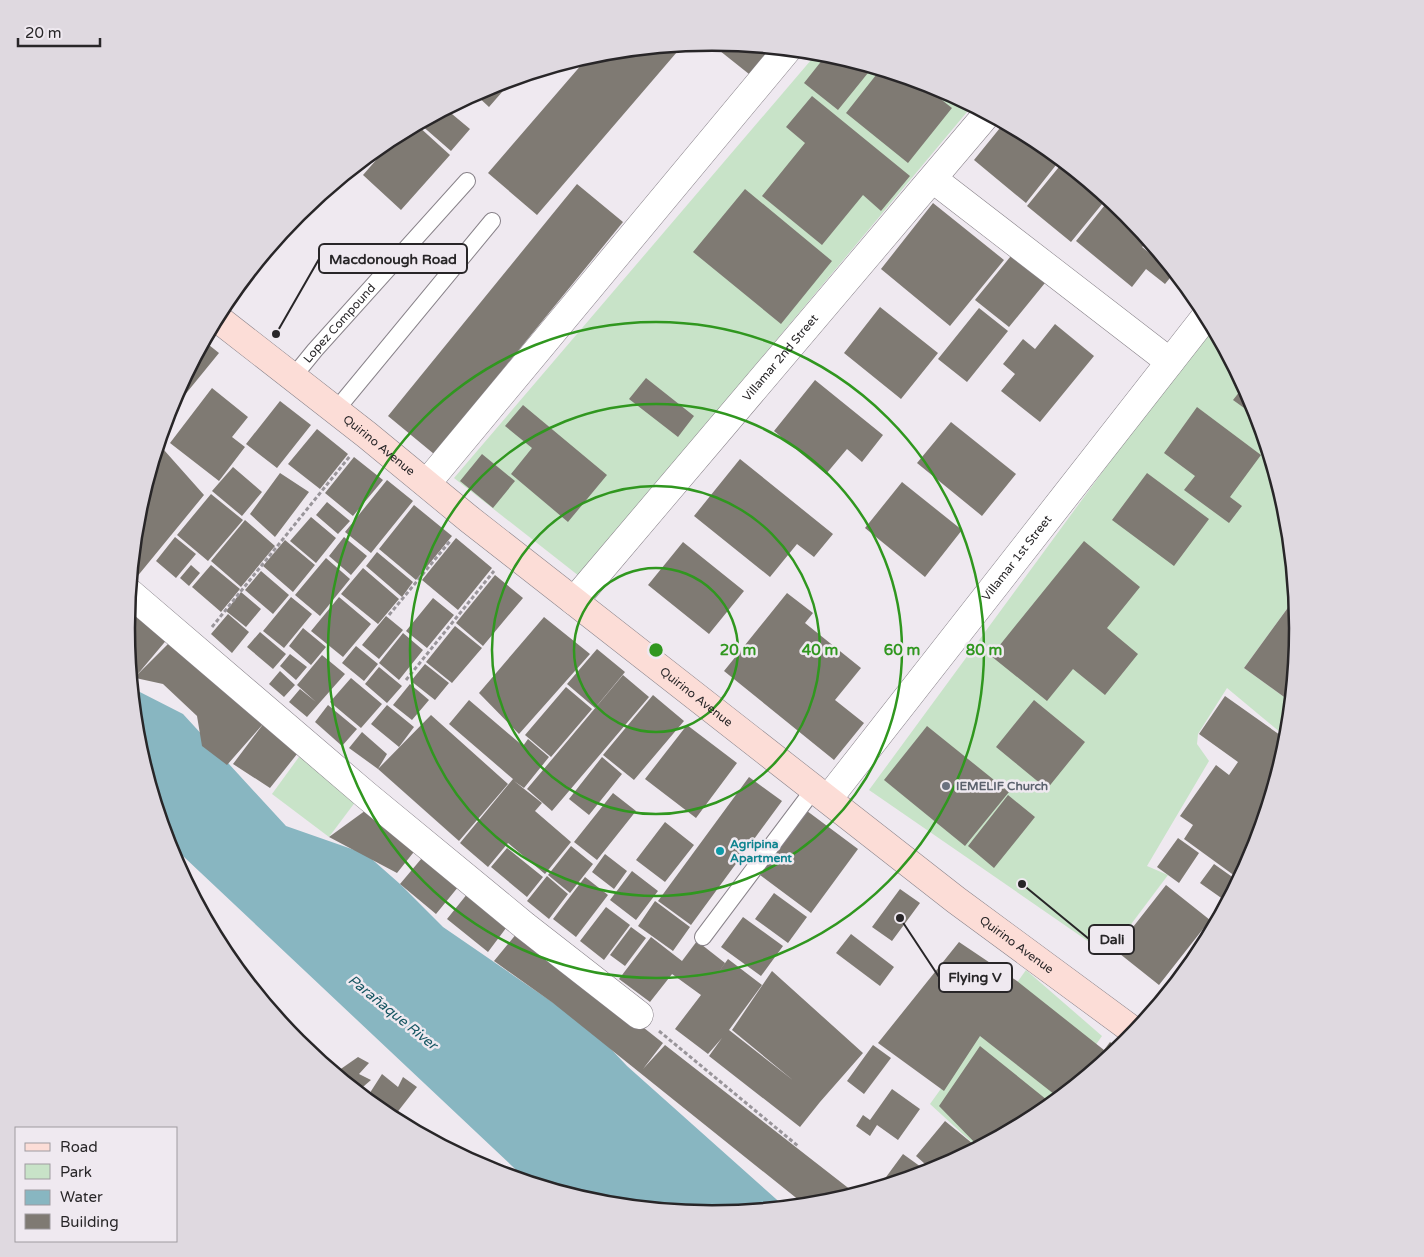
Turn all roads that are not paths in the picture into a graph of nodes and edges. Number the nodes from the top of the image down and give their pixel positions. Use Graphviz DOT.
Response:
graph roads {
  1 [pos="782,55"];
  2 [pos="983,119"];
  3 [pos="933,179"];
  4 [pos="467,181"];
  5 [pos="492,220"];
  6 [pos="1201,322"];
  7 [pos="223,323"];
  8 [pos="1170,362"];
  9 [pos="293,377"];
  10 [pos="336,410"];
  11 [pos="427,483"];
  12 [pos="136,598"];
  13 [pos="574,601"];
  14 [pos="821,794"];
  15 [pos="703,937"];
  16 [pos="639,1015"];
  17 [pos="1129,1027"];
  1 -- 11 [label="street"];
  2 -- 3 [label="street, Villamar 2nd Street"];
  3 -- 8 [label="street"];
  3 -- 13 [label="street, Villamar 2nd Street"];
  4 -- 9 [label="lane, Lopez Compound"];
  5 -- 10 [label="lane"];
  6 -- 8 [label="street, Villamar 1st Street"];
  7 -- 9 [label="main road, Quirino Avenue"];
  8 -- 14 [label="street, Villamar 1st Street"];
  9 -- 10 [label="main road, Quirino Avenue"];
  10 -- 11 [label="main road, Quirino Avenue"];
  11 -- 13 [label="main road, Quirino Avenue"];
  12 -- 16 [label="street"];
  13 -- 14 [label="main road, Quirino Avenue"];
  14 -- 15 [label="lane"];
  14 -- 17 [label="main road, Quirino Avenue"];
}
